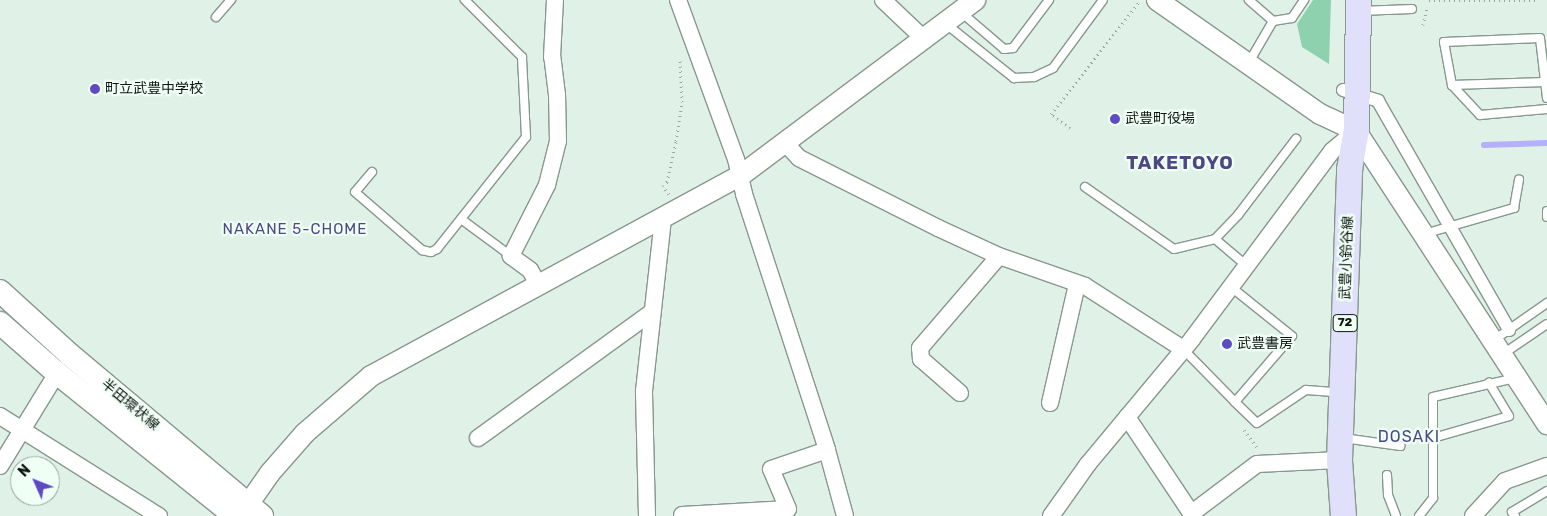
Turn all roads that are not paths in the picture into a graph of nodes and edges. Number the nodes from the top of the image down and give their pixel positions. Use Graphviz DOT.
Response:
graph roads {
  1 [pos="231,0"];
  2 [pos="465,0"];
  3 [pos="555,0"];
  4 [pos="678,0"];
  5 [pos="883,0"];
  6 [pos="1049,0"];
  7 [pos="1104,0"];
  8 [pos="1148,0"];
  9 [pos="1249,0"];
  10 [pos="1304,0"];
  11 [pos="1358,5"];
  12 [pos="1412,9"];
  13 [pos="960,12"];
  14 [pos="216,17"];
  15 [pos="1273,21"];
  16 [pos="1543,38"];
  17 [pos="924,39"];
  18 [pos="1248,66"];
  19 [pos="1545,82"];
  20 [pos="1452,84"];
  21 [pos="1350,92"];
  22 [pos="1547,98"];
  23 [pos="1547,109"];
  24 [pos="1356,131"];
  25 [pos="1296,139"];
  26 [pos="786,144"];
  27 [pos="372,172"];
  28 [pos="740,176"];
  29 [pos="1520,179"];
  30 [pos="1085,187"];
  31 [pos="1547,212"];
  32 [pos="1547,217"];
  33 [pos="664,218"];
  34 [pos="461,219"];
  35 [pos="1451,225"];
  36 [pos="1422,234"];
  37 [pos="1215,239"];
  38 [pos="511,256"];
  39 [pos="999,256"];
  40 [pos="1247,266"];
  41 [pos="1076,284"];
  42 [pos="539,286"];
  43 [pos="1231,287"];
  44 [pos="0,291"];
  45 [pos="1547,303"];
  46 [pos="652,312"];
  47 [pos="0,323"];
  48 [pos="1547,324"];
  49 [pos="1509,330"];
  50 [pos="1497,348"];
  51 [pos="1183,349"];
  52 [pos="57,373"];
  53 [pos="1516,378"];
  54 [pos="1489,383"];
  55 [pos="1342,392"];
  56 [pos="960,393"];
  57 [pos="1235,402"];
  58 [pos="1050,403"];
  59 [pos="0,416"];
  60 [pos="1126,417"];
  61 [pos="1547,424"];
  62 [pos="22,430"];
  63 [pos="478,438"];
  64 [pos="1433,438"];
  65 [pos="1400,446"];
  66 [pos="1340,449"];
  67 [pos="827,450"];
  68 [pos="0,466"];
  69 [pos="1547,466"];
  70 [pos="1387,475"];
  71 [pos="1546,492"];
  72 [pos="246,513"];
  73 [pos="682,515"];
  74 [pos="1192,515"];
  75 [pos="1512,515"];
  76 [pos="160,516"];
  77 [pos="647,516"];
  78 [pos="845,516"];
  79 [pos="1051,516"];
  80 [pos="1343,516"];
  81 [pos="1396,516"];
  82 [pos="1419,516"];
  83 [pos="1473,516"];
  1 -- 14 [label="lane"];
  2 -- 34 [label="lane"];
  3 -- 38 [label="street"];
  4 -- 28 [label="street"];
  5 -- 17 [label="street"];
  6 -- 13 [label="lane"];
  7 -- 13 [label="lane"];
  8 -- 18 [label="street"];
  9 -- 15 [label="lane"];
  10 -- 15 [label="lane"];
  11 -- 12 [label="lane"];
  11 -- 21 [label="main road, 武豊小鈴谷線 / 72"];
  13 -- 17 [label="street"];
  15 -- 18 [label="lane"];
  16 -- 19 [label="lane"];
  16 -- 20 [label="lane"];
  17 -- 26 [label="street"];
  18 -- 24 [label="street"];
  19 -- 20 [label="lane"];
  19 -- 22 [label="lane"];
  20 -- 23 [label="lane"];
  21 -- 24 [label="main road, 武豊小鈴谷線 / 72"];
  21 -- 35 [label="street"];
  24 -- 36 [label="street"];
  24 -- 40 [label="street"];
  24 -- 55 [label="main road, 武豊小鈴谷線 / 72"];
  25 -- 37 [label="lane"];
  26 -- 28 [label="street"];
  26 -- 39 [label="street"];
  27 -- 34 [label="lane"];
  28 -- 33 [label="street"];
  28 -- 67 [label="street"];
  29 -- 35 [label="lane"];
  30 -- 37 [label="lane"];
  31 -- 32 [label="lane"];
  33 -- 42 [label="street"];
  33 -- 46 [label="street"];
  34 -- 38 [label="lane"];
  35 -- 36 [label="lane"];
  35 -- 49 [label="street"];
  36 -- 50 [label="street"];
  37 -- 40 [label="lane"];
  38 -- 42 [label="street"];
  39 -- 41 [label="street"];
  39 -- 56 [label="street"];
  40 -- 43 [label="street"];
  41 -- 51 [label="street"];
  41 -- 58 [label="street"];
  42 -- 72 [label="street"];
  43 -- 51 [label="street"];
  43 -- 57 [label="lane"];
  44 -- 72 [label="main road, 半田環状線"];
  45 -- 49 [label="lane"];
  46 -- 63 [label="street"];
  46 -- 77 [label="street"];
  47 -- 52 [label="main road, 半田環状線"];
  48 -- 50 [label="lane"];
  49 -- 50 [label="lane"];
  50 -- 53 [label="street"];
  51 -- 57 [label="lane"];
  51 -- 60 [label="street"];
  52 -- 62 [label="street"];
  52 -- 72 [label="main road, 半田環状線"];
  53 -- 54 [label="lane"];
  53 -- 61 [label="street"];
  54 -- 64 [label="lane"];
  54 -- 64 [label="lane"];
  55 -- 57 [label="lane"];
  55 -- 66 [label="main road, 武豊小鈴谷線 / 72"];
  59 -- 62 [label="street"];
  60 -- 74 [label="street"];
  60 -- 79 [label="street"];
  62 -- 68 [label="street"];
  62 -- 76 [label="street"];
  64 -- 82 [label="lane"];
  65 -- 66 [label="lane"];
  66 -- 74 [label="street"];
  66 -- 80 [label="main road, 武豊小鈴谷線 / 72"];
  67 -- 73 [label="street"];
  67 -- 78 [label="street"];
  69 -- 83 [label="street"];
  70 -- 81 [label="lane"];
  71 -- 75 [label="lane"];
}
